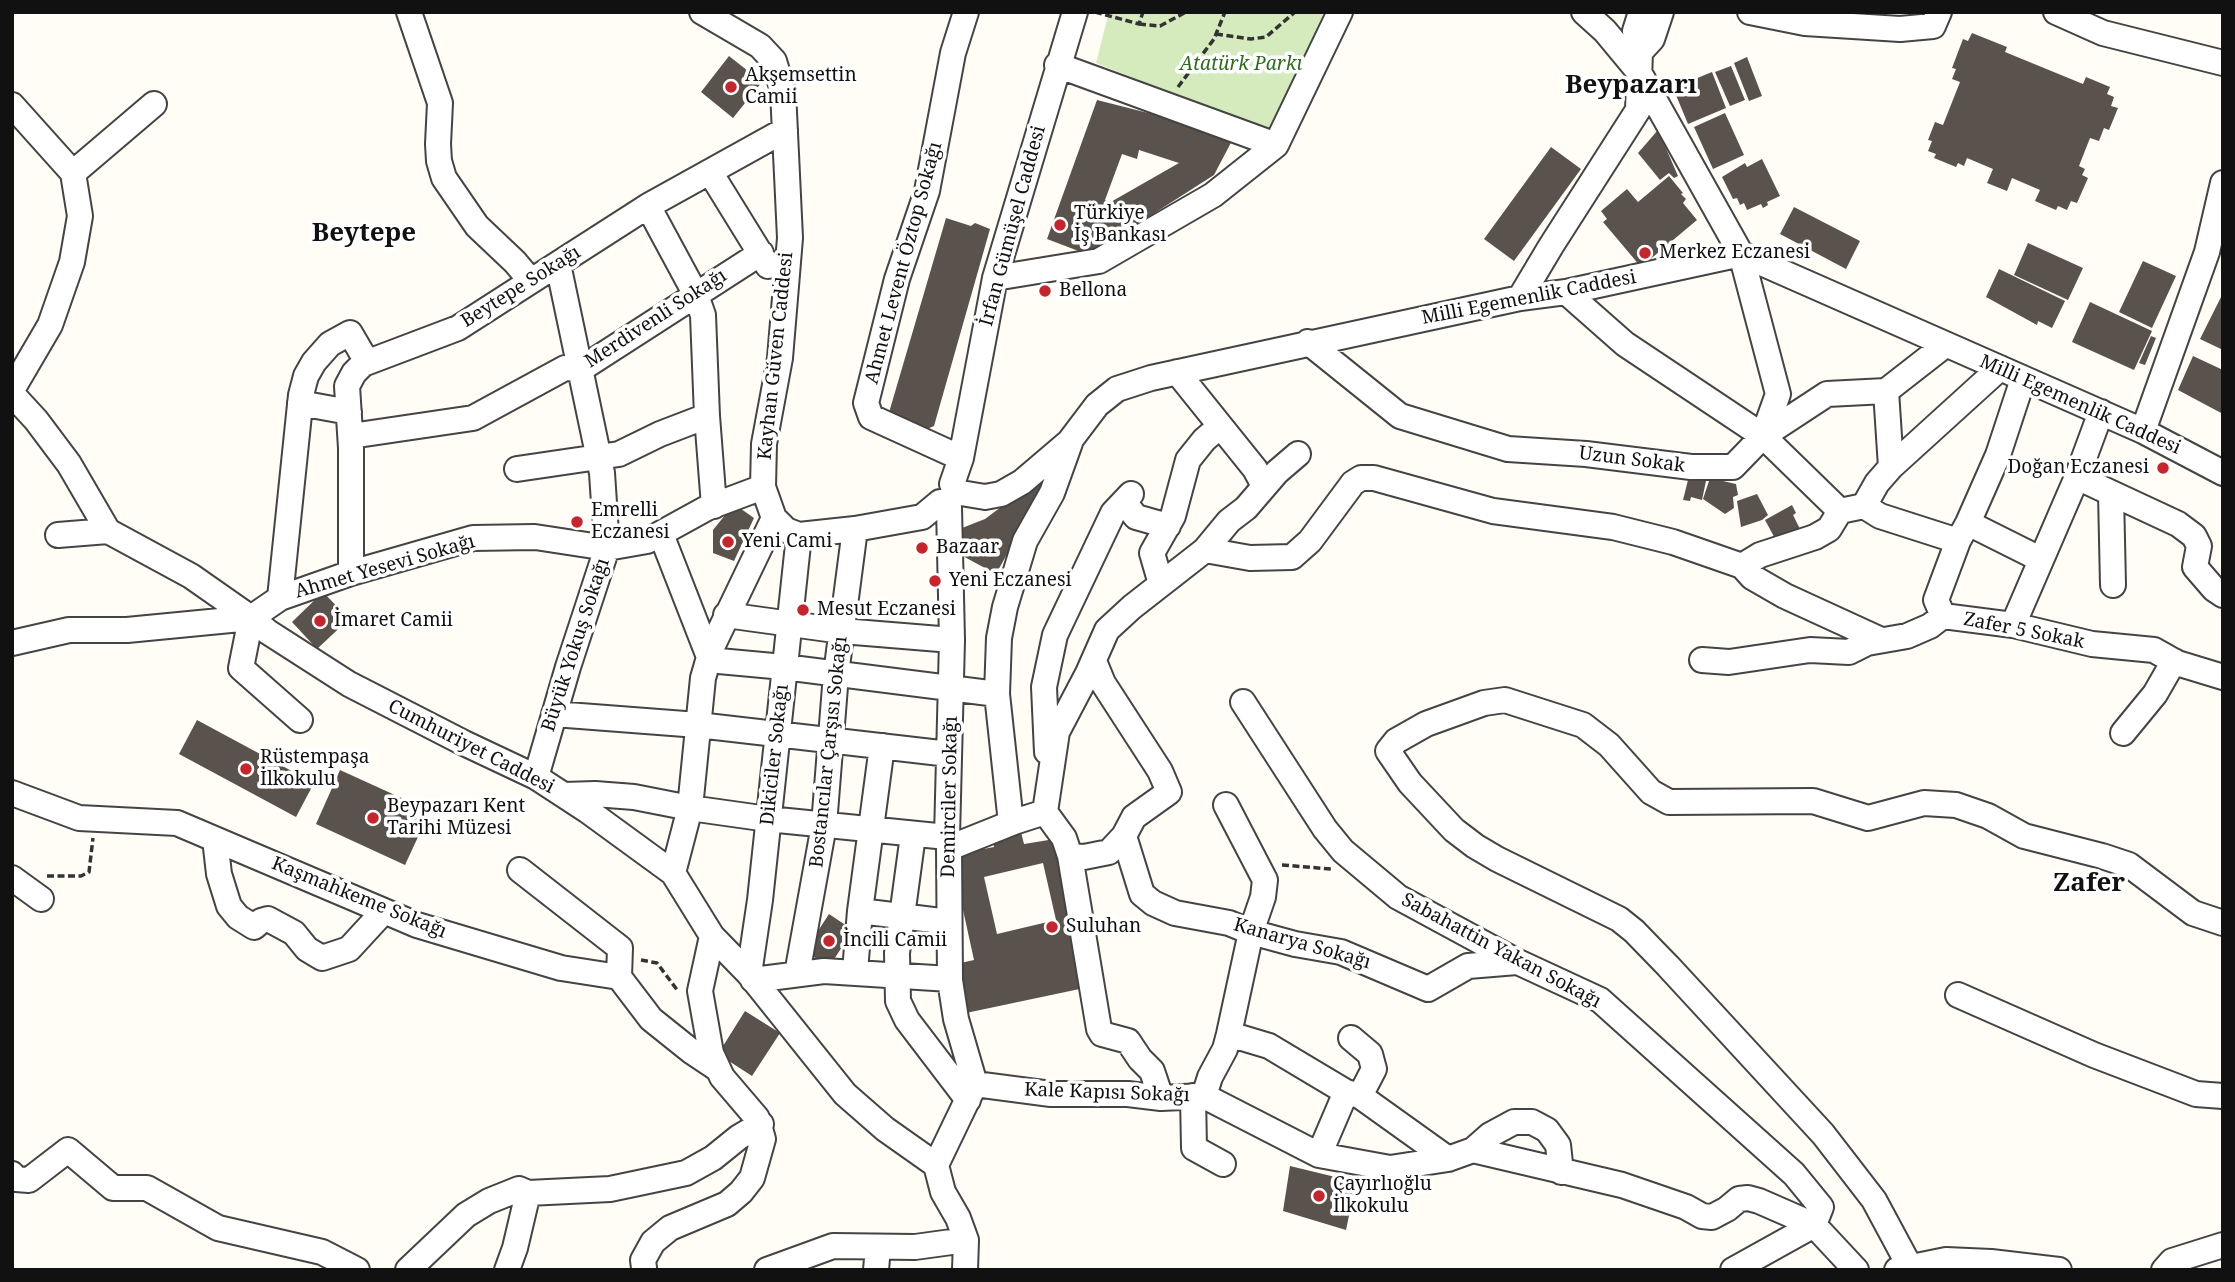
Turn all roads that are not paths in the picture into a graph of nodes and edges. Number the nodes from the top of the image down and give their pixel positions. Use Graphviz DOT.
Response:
graph roads {
  1 [pos="410,12"];
  2 [pos="702,12"];
  3 [pos="736,12"];
  4 [pos="966,12"];
  5 [pos="1075,12"];
  6 [pos="1340,12"];
  7 [pos="1584,12"];
  8 [pos="1641,12"];
  9 [pos="1661,12"];
  10 [pos="1750,12"];
  11 [pos="1939,12"];
  12 [pos="2056,12"];
  13 [pos="746,38"];
  14 [pos="1639,62"];
  15 [pos="2223,63"];
  16 [pos="1057,65"];
  17 [pos="154,104"];
  18 [pos="12,105"];
  19 [pos="785,130"];
  20 [pos="1276,145"];
  21 [pos="710,172"];
  22 [pos="73,173"];
  23 [pos="2223,183"];
  24 [pos="648,206"];
  25 [pos="761,253"];
  26 [pos="1741,254"];
  27 [pos="558,264"];
  28 [pos="995,278"];
  29 [pos="531,281"];
  30 [pos="1566,292"];
  31 [pos="696,295"];
  32 [pos="785,296"];
  33 [pos="1520,298"];
  34 [pos="1308,342"];
  35 [pos="1945,345"];
  36 [pos="367,362"];
  37 [pos="581,369"];
  38 [pos="2000,369"];
  39 [pos="1177,372"];
  40 [pos="2024,379"];
  41 [pos="1886,391"];
  42 [pos="12,392"];
  43 [pos="300,403"];
  44 [pos="2101,412"];
  45 [pos="707,416"];
  46 [pos="350,424"];
  47 [pos="1220,426"];
  48 [pos="2143,431"];
  49 [pos="1763,436"];
  50 [pos="1071,439"];
  51 [pos="1298,454"];
  52 [pos="598,456"];
  53 [pos="961,458"];
  54 [pos="1891,467"];
  55 [pos="517,470"];
  56 [pos="2223,473"];
  57 [pos="2077,477"];
  58 [pos="1264,486"];
  59 [pos="763,487"];
  60 [pos="2111,494"];
  61 [pos="951,496"];
  62 [pos="714,506"];
  63 [pos="1852,509"];
  64 [pos="774,518"];
  65 [pos="1168,526"];
  66 [pos="855,529"];
  67 [pos="108,531"];
  68 [pos="1963,532"];
  69 [pos="661,534"];
  70 [pos="58,535"];
  71 [pos="799,535"];
  72 [pos="607,548"];
  73 [pos="1205,550"];
  74 [pos="2040,559"];
  75 [pos="1742,566"];
  76 [pos="351,573"];
  77 [pos="1161,584"];
  78 [pos="2113,585"];
  79 [pos="2223,595"];
  80 [pos="280,598"];
  81 [pos="726,615"];
  82 [pos="1943,616"];
  83 [pos="251,618"];
  84 [pos="2012,625"];
  85 [pos="790,626"];
  86 [pos="842,631"];
  87 [pos="952,640"];
  88 [pos="1881,640"];
  89 [pos="12,643"];
  90 [pos="709,659"];
  91 [pos="1702,660"];
  92 [pos="1094,661"];
  93 [pos="2174,661"];
  94 [pos="784,667"];
  95 [pos="836,674"];
  96 [pos="2223,677"];
  97 [pos="951,689"];
  98 [pos="997,694"];
  99 [pos="1242,702"];
  100 [pos="554,714"];
  101 [pos="300,720"];
  102 [pos="698,725"];
  103 [pos="2123,733"];
  104 [pos="776,734"];
  105 [pos="831,740"];
  106 [pos="882,747"];
  107 [pos="949,754"];
  108 [pos="536,777"];
  109 [pos="1050,777"];
  110 [pos="12,793"];
  111 [pos="564,795"];
  112 [pos="1226,804"];
  113 [pos="690,808"];
  114 [pos="1045,812"];
  115 [pos="768,818"];
  116 [pos="1011,823"];
  117 [pos="824,825"];
  118 [pos="872,831"];
  119 [pos="913,835"];
  120 [pos="1124,836"];
  121 [pos="215,839"];
  122 [pos="948,843"];
  123 [pos="1070,856"];
  124 [pos="520,870"];
  125 [pos="673,873"];
  126 [pos="384,911"];
  127 [pos="860,911"];
  128 [pos="901,916"];
  129 [pos="949,922"];
  130 [pos="2223,923"];
  131 [pos="1251,932"];
  132 [pos="712,936"];
  133 [pos="1518,962"];
  134 [pos="619,967"];
  135 [pos="855,971"];
  136 [pos="797,974"];
  137 [pos="897,975"];
  138 [pos="751,977"];
  139 [pos="950,979"];
  140 [pos="1958,995"];
  141 [pos="1229,1034"];
  142 [pos="1351,1038"];
  143 [pos="718,1069"];
  144 [pos="972,1092"];
  145 [pos="1353,1094"];
  146 [pos="1199,1096"];
  147 [pos="2223,1096"];
  148 [pos="1161,1098"];
  149 [pos="761,1124"];
  150 [pos="1473,1150"];
  151 [pos="1319,1155"];
  152 [pos="1448,1158"];
  153 [pos="1223,1164"];
  154 [pos="936,1165"];
  155 [pos="1561,1172"];
  156 [pos="12,1174"];
  157 [pos="528,1193"];
  158 [pos="1814,1225"];
  159 [pos="966,1240"];
  160 [pos="2223,1245"];
  161 [pos="877,1259"];
  162 [pos="1903,1268"];
  163 [pos="643,1269"];
  164 [pos="2051,1269"];
  165 [pos="357,1270"];
  166 [pos="408,1270"];
  167 [pos="507,1270"];
  168 [pos="767,1270"];
  169 [pos="965,1270"];
  170 [pos="1733,1270"];
  171 [pos="1856,1270"];
  172 [pos="2164,1270"];
  1 -- 29 [label="street"];
  2 -- 13 [label="street, Kayhan Güven Caddesi"];
  3 -- 13 [label="street"];
  4 -- 53 [label="street, Ahmet Levent Öztop Sokağı"];
  5 -- 16 [label="street, İrfan Gümüşel Caddesi"];
  6 -- 20 [label="street"];
  7 -- 14 [label="street"];
  8 -- 14 [label="street"];
  9 -- 14 [label="street"];
  10 -- 11 [label="street"];
  12 -- 15 [label="street"];
  13 -- 19 [label="street, Kayhan Güven Caddesi"];
  14 -- 26 [label="street"];
  14 -- 33 [label="street"];
  16 -- 20 [label="street"];
  16 -- 28 [label="street, İrfan Gümüşel Caddesi"];
  17 -- 22 [label="street"];
  18 -- 22 [label="street"];
  19 -- 21 [label="street, Beytepe Sokağı"];
  19 -- 32 [label="street, Kayhan Güven Caddesi"];
  20 -- 28 [label="street"];
  21 -- 24 [label="street, Beytepe Sokağı"];
  21 -- 25 [label="street"];
  22 -- 42 [label="street"];
  23 -- 48 [label="street"];
  24 -- 27 [label="street, Beytepe Sokağı"];
  24 -- 31 [label="street"];
  25 -- 31 [label="street, Merdivenli Sokağı"];
  25 -- 32 [label="street"];
  26 -- 30 [label="street, Milli Egemenlik Caddesi"];
  26 -- 35 [label="street, Milli Egemenlik Caddesi"];
  26 -- 49 [label="street"];
  27 -- 29 [label="street, Beytepe Sokağı"];
  27 -- 37 [label="street, Büyük Yokuş Sokağı"];
  28 -- 53 [label="street, İrfan Gümüşel Caddesi"];
  29 -- 36 [label="street, Beytepe Sokağı"];
  30 -- 33 [label="street, Milli Egemenlik Caddesi"];
  30 -- 49 [label="street"];
  31 -- 37 [label="street, Merdivenli Sokağı"];
  31 -- 45 [label="street"];
  32 -- 59 [label="street, Kayhan Güven Caddesi"];
  33 -- 34 [label="street, Milli Egemenlik Caddesi"];
  34 -- 39 [label="street, Milli Egemenlik Caddesi"];
  34 -- 49 [label="street, Uzun Sokak"];
  35 -- 38 [label="street, Milli Egemenlik Caddesi"];
  35 -- 41 [label="street"];
  36 -- 43 [label="street"];
  36 -- 46 [label="street"];
  37 -- 46 [label="street, Merdivenli Sokağı"];
  37 -- 52 [label="street, Büyük Yokuş Sokağı"];
  38 -- 40 [label="street, Milli Egemenlik Caddesi"];
  38 -- 54 [label="street"];
  39 -- 47 [label="street"];
  39 -- 50 [label="street, Milli Egemenlik Caddesi"];
  40 -- 44 [label="street, Milli Egemenlik Caddesi"];
  40 -- 68 [label="street"];
  41 -- 49 [label="street, Uzun Sokak"];
  41 -- 54 [label="street"];
  42 -- 67 [label="street"];
  43 -- 46 [label="street, Merdivenli Sokağı"];
  43 -- 80 [label="street"];
  44 -- 48 [label="street, Milli Egemenlik Caddesi"];
  44 -- 57 [label="street"];
  45 -- 52 [label="street"];
  45 -- 62 [label="street"];
  46 -- 76 [label="street"];
  47 -- 58 [label="street"];
  47 -- 65 [label="street"];
  48 -- 56 [label="street, Milli Egemenlik Caddesi"];
  49 -- 63 [label="street"];
  50 -- 61 [label="street, Milli Egemenlik Caddesi"];
  50 -- 98 [label="street"];
  51 -- 58 [label="street"];
  52 -- 55 [label="street"];
  52 -- 72 [label="street, Büyük Yokuş Sokağı"];
  53 -- 61 [label="street, İrfan Gümüşel Caddesi"];
  54 -- 63 [label="street"];
  57 -- 60 [label="street"];
  57 -- 74 [label="street"];
  58 -- 73 [label="street"];
  59 -- 62 [label="street, Ahmet Yesevi Sokağı"];
  59 -- 64 [label="street, Kayhan Güven Caddesi"];
  60 -- 78 [label="street"];
  60 -- 79 [label="street"];
  61 -- 66 [label="street"];
  61 -- 87 [label="street, Demirciler Sokağı"];
  62 -- 69 [label="street, Ahmet Yesevi Sokağı"];
  63 -- 68 [label="street"];
  63 -- 75 [label="street"];
  64 -- 71 [label="street"];
  64 -- 81 [label="street"];
  65 -- 77 [label="street"];
  65 -- 109 [label="street"];
  66 -- 71 [label="street"];
  66 -- 86 [label="street, Bostancılar Çarşısı Sokağı"];
  67 -- 70 [label="street"];
  67 -- 83 [label="street, Cumhuriyet Caddesi"];
  68 -- 74 [label="street"];
  68 -- 82 [label="street"];
  69 -- 72 [label="street, Ahmet Yesevi Sokağı"];
  69 -- 90 [label="street"];
  71 -- 85 [label="street, Dikiciler Sokağı"];
  72 -- 76 [label="street, Ahmet Yesevi Sokağı"];
  72 -- 100 [label="street, Büyük Yokuş Sokağı"];
  73 -- 75 [label="street"];
  73 -- 77 [label="street"];
  74 -- 84 [label="street"];
  75 -- 88 [label="street"];
  76 -- 80 [label="street, Ahmet Yesevi Sokağı"];
  77 -- 92 [label="street"];
  80 -- 83 [label="street, Ahmet Yesevi Sokağı"];
  81 -- 85 [label="street"];
  81 -- 90 [label="street"];
  82 -- 84 [label="street, Zafer 5 Sokak"];
  82 -- 88 [label="street, Zafer 5 Sokak"];
  83 -- 89 [label="street"];
  83 -- 101 [label="street"];
  83 -- 108 [label="street, Cumhuriyet Caddesi"];
  84 -- 93 [label="street, Zafer 5 Sokak"];
  85 -- 86 [label="street"];
  85 -- 94 [label="street, Dikiciler Sokağı"];
  86 -- 87 [label="street"];
  86 -- 95 [label="street, Bostancılar Çarşısı Sokağı"];
  87 -- 97 [label="street, Demirciler Sokağı"];
  88 -- 91 [label="street, Zafer 5 Sokak"];
  90 -- 94 [label="street"];
  90 -- 102 [label="street"];
  92 -- 109 [label="street"];
  92 -- 120 [label="street"];
  93 -- 96 [label="street, Zafer 5 Sokak"];
  93 -- 103 [label="street"];
  94 -- 95 [label="street"];
  94 -- 104 [label="street, Dikiciler Sokağı"];
  95 -- 97 [label="street"];
  95 -- 105 [label="street, Bostancılar Çarşısı Sokağı"];
  97 -- 98 [label="street"];
  97 -- 107 [label="street, Demirciler Sokağı"];
  98 -- 116 [label="street"];
  99 -- 133 [label="street, Sabahattin Yakan Sokağı"];
  100 -- 102 [label="street"];
  100 -- 108 [label="street, Büyük Yokuş Sokağı"];
  102 -- 104 [label="street"];
  102 -- 113 [label="street"];
  104 -- 105 [label="street"];
  104 -- 115 [label="street, Dikiciler Sokağı"];
  105 -- 106 [label="street"];
  105 -- 117 [label="street, Bostancılar Çarşısı Sokağı"];
  106 -- 107 [label="street"];
  106 -- 118 [label="street"];
  107 -- 122 [label="street, Demirciler Sokağı"];
  108 -- 111 [label="street, Cumhuriyet Caddesi"];
  109 -- 114 [label="street"];
  110 -- 121 [label="street, Kaşmahkeme Sokağı"];
  111 -- 113 [label="street"];
  111 -- 125 [label="street, Cumhuriyet Caddesi"];
  112 -- 131 [label="street"];
  113 -- 115 [label="street"];
  113 -- 125 [label="street"];
  114 -- 116 [label="street"];
  114 -- 123 [label="street"];
  115 -- 117 [label="street"];
  115 -- 138 [label="street, Dikiciler Sokağı"];
  116 -- 122 [label="street"];
  117 -- 118 [label="street"];
  117 -- 136 [label="street, Bostancılar Çarşısı Sokağı"];
  118 -- 119 [label="street"];
  118 -- 127 [label="street"];
  119 -- 122 [label="street"];
  119 -- 128 [label="street"];
  120 -- 123 [label="street"];
  120 -- 131 [label="street, Kanarya Sokağı"];
  121 -- 126 [label="street, Kaşmahkeme Sokağı"];
  121 -- 126 [label="street"];
  122 -- 129 [label="street, Demirciler Sokağı"];
  123 -- 148 [label="street"];
  124 -- 134 [label="street"];
  125 -- 132 [label="street, Cumhuriyet Caddesi"];
  126 -- 134 [label="street, Kaşmahkeme Sokağı"];
  127 -- 128 [label="street"];
  127 -- 135 [label="street"];
  128 -- 129 [label="street"];
  128 -- 137 [label="street"];
  129 -- 139 [label="street, Demirciler Sokağı"];
  130 -- 162 [label="street"];
  131 -- 133 [label="street, Kanarya Sokağı"];
  131 -- 141 [label="street"];
  132 -- 138 [label="street, Cumhuriyet Caddesi"];
  132 -- 143 [label="street"];
  133 -- 158 [label="street, Sabahattin Yakan Sokağı"];
  134 -- 143 [label="street"];
  135 -- 136 [label="street"];
  135 -- 137 [label="street"];
  136 -- 138 [label="street"];
  137 -- 139 [label="street"];
  137 -- 144 [label="street"];
  138 -- 154 [label="street, Cumhuriyet Caddesi"];
  139 -- 144 [label="street, Demirciler Sokağı"];
  140 -- 147 [label="street"];
  141 -- 145 [label="street"];
  141 -- 146 [label="street"];
  142 -- 145 [label="street"];
  143 -- 149 [label="street"];
  144 -- 148 [label="street, Kale Kapısı Sokağı"];
  144 -- 154 [label="street"];
  145 -- 151 [label="street"];
  145 -- 152 [label="street"];
  146 -- 148 [label="street, Kale Kapısı Sokağı"];
  146 -- 151 [label="street, Kale Kapısı Sokağı"];
  146 -- 153 [label="street"];
  149 -- 157 [label="street"];
  149 -- 163 [label="street"];
  150 -- 152 [label="street, Kale Kapısı Sokağı"];
  150 -- 155 [label="street"];
  150 -- 155 [label="street"];
  151 -- 152 [label="street, Kale Kapısı Sokağı"];
  154 -- 159 [label="street"];
  155 -- 158 [label="street"];
  156 -- 165 [label="street"];
  157 -- 166 [label="street"];
  157 -- 167 [label="street"];
  158 -- 170 [label="street"];
  158 -- 171 [label="street"];
  159 -- 161 [label="street"];
  159 -- 169 [label="street"];
  160 -- 172 [label="street"];
  161 -- 168 [label="street"];
  162 -- 164 [label="street"];
}
